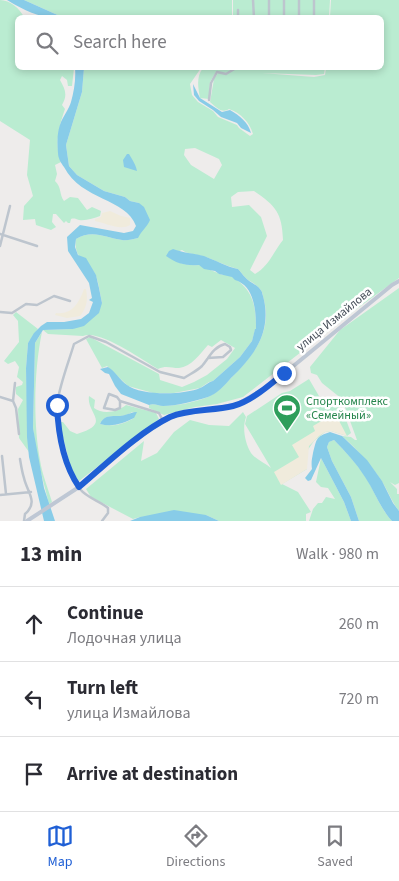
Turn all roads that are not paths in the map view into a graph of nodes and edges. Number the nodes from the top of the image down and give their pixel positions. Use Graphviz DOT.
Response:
graph roads {
  1 [pos="253,0"];
  2 [pos="268,0"];
  3 [pos="284,0"];
  4 [pos="299,0"];
  5 [pos="314,0"];
  6 [pos="238,10"];
  7 [pos="238,15"];
  8 [pos="254,15"];
  9 [pos="269,15"];
  10 [pos="284,15"];
  11 [pos="299,15"];
  12 [pos="314,15"];
  13 [pos="233,70"];
  14 [pos="209,100"];
  15 [pos="10,206"];
  16 [pos="1,234"];
  17 [pos="0,246"];
  18 [pos="37,246"];
  19 [pos="399,281"];
  20 [pos="70,301"];
  21 [pos="0,312"];
  22 [pos="208,358"];
  23 [pos="14,384"];
  24 [pos="0,397"];
  25 [pos="13,401"];
  26 [pos="120,402"];
  27 [pos="163,421"];
  28 [pos="19,434"];
  29 [pos="2,456"];
  30 [pos="20,459"];
  31 [pos="79,487"];
  32 [pos="31,492"];
  33 [pos="6,494"];
  34 [pos="0,495"];
  35 [pos="25,521"];
  36 [pos="102,521"];
  1 -- 8 [label="street"];
  2 -- 9 [label="street"];
  3 -- 10 [label="street"];
  4 -- 11 [label="street"];
  5 -- 12 [label="street"];
  6 -- 7 [label="street"];
  13 -- 14 [label="street"];
  15 -- 16 [label="street"];
  16 -- 17 [label="street"];
  16 -- 18 [label="street"];
  19 -- 27 [label="main road, улица Измайлова"];
  20 -- 21 [label="street"];
  22 -- 22 [label="street"];
  22 -- 31 [label="street"];
  23 -- 25 [label="street"];
  24 -- 25 [label="street"];
  25 -- 28 [label="street"];
  26 -- 26 [label="street"];
  26 -- 27 [label="street"];
  27 -- 31 [label="main road, улица Измайлова"];
  29 -- 33 [label="street"];
  30 -- 32 [label="street"];
  31 -- 35 [label="main road, улица Измайлова"];
  31 -- 36 [label="street"];
  32 -- 33 [label="street"];
  32 -- 35 [label="street"];
  33 -- 34 [label="street"];
}
